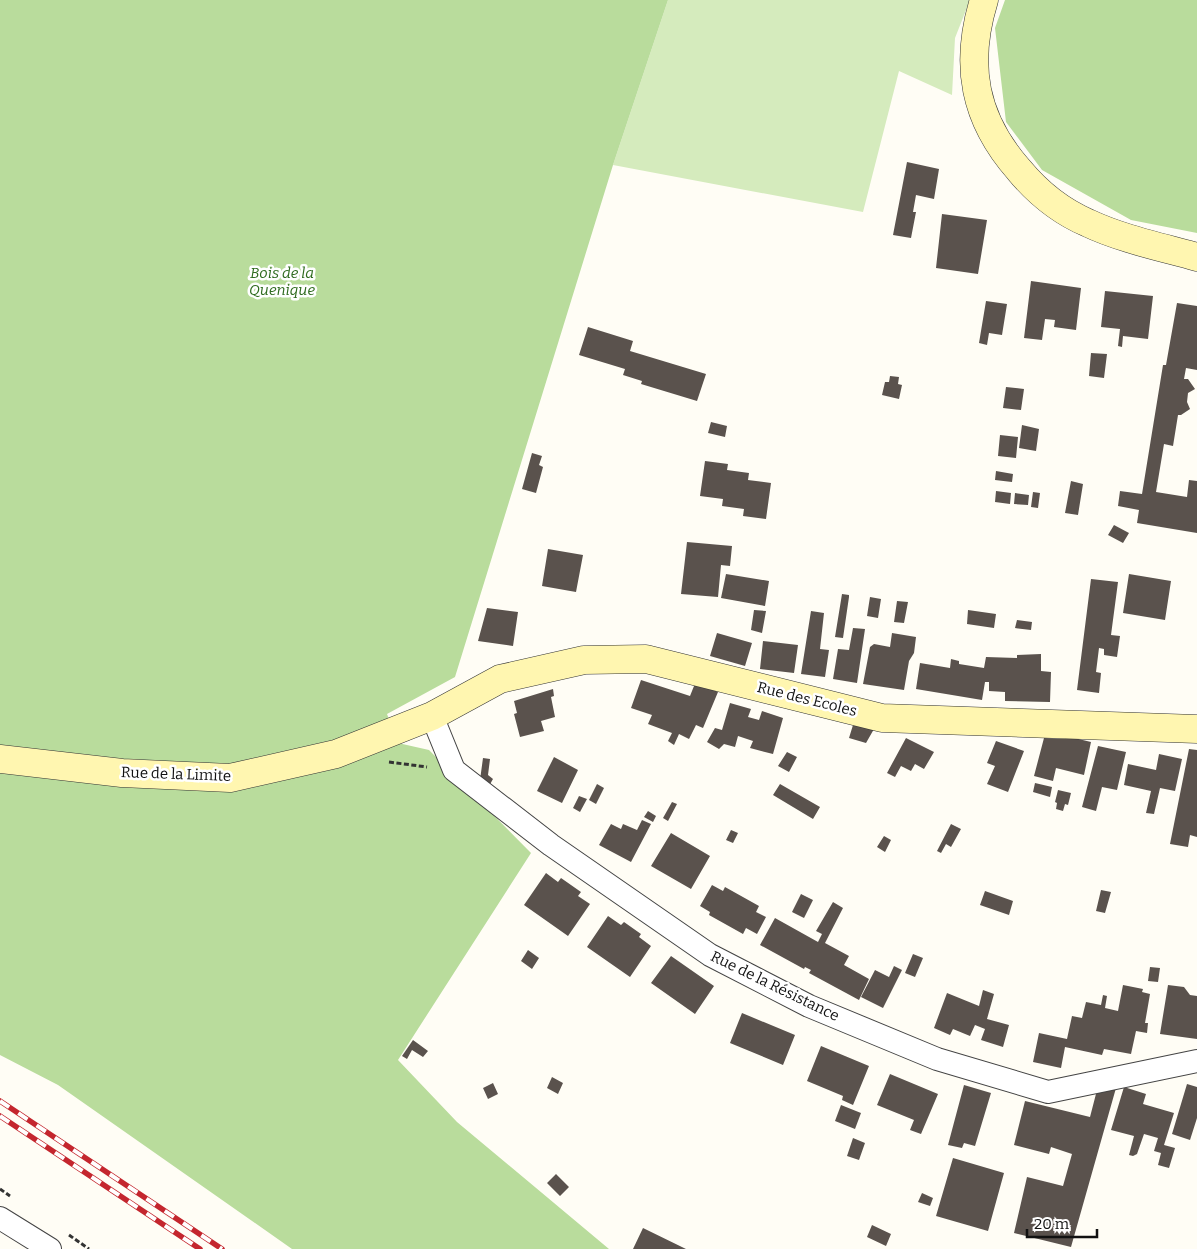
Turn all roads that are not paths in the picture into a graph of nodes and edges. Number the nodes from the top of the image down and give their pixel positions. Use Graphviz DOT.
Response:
graph roads {
  1 [pos="984,0"];
  2 [pos="1197,257"];
  3 [pos="432,716"];
  4 [pos="1197,730"];
  5 [pos="0,759"];
  6 [pos="1197,1061"];
  7 [pos="0,1218"];
  8 [pos="50,1249"];
  1 -- 2 [label="street"];
  3 -- 4 [label="street, Rue des Ecoles"];
  3 -- 5 [label="street, Rue de la Limite"];
  3 -- 6 [label="street, Rue de la Résistance"];
  7 -- 8 [label="street"];
}
